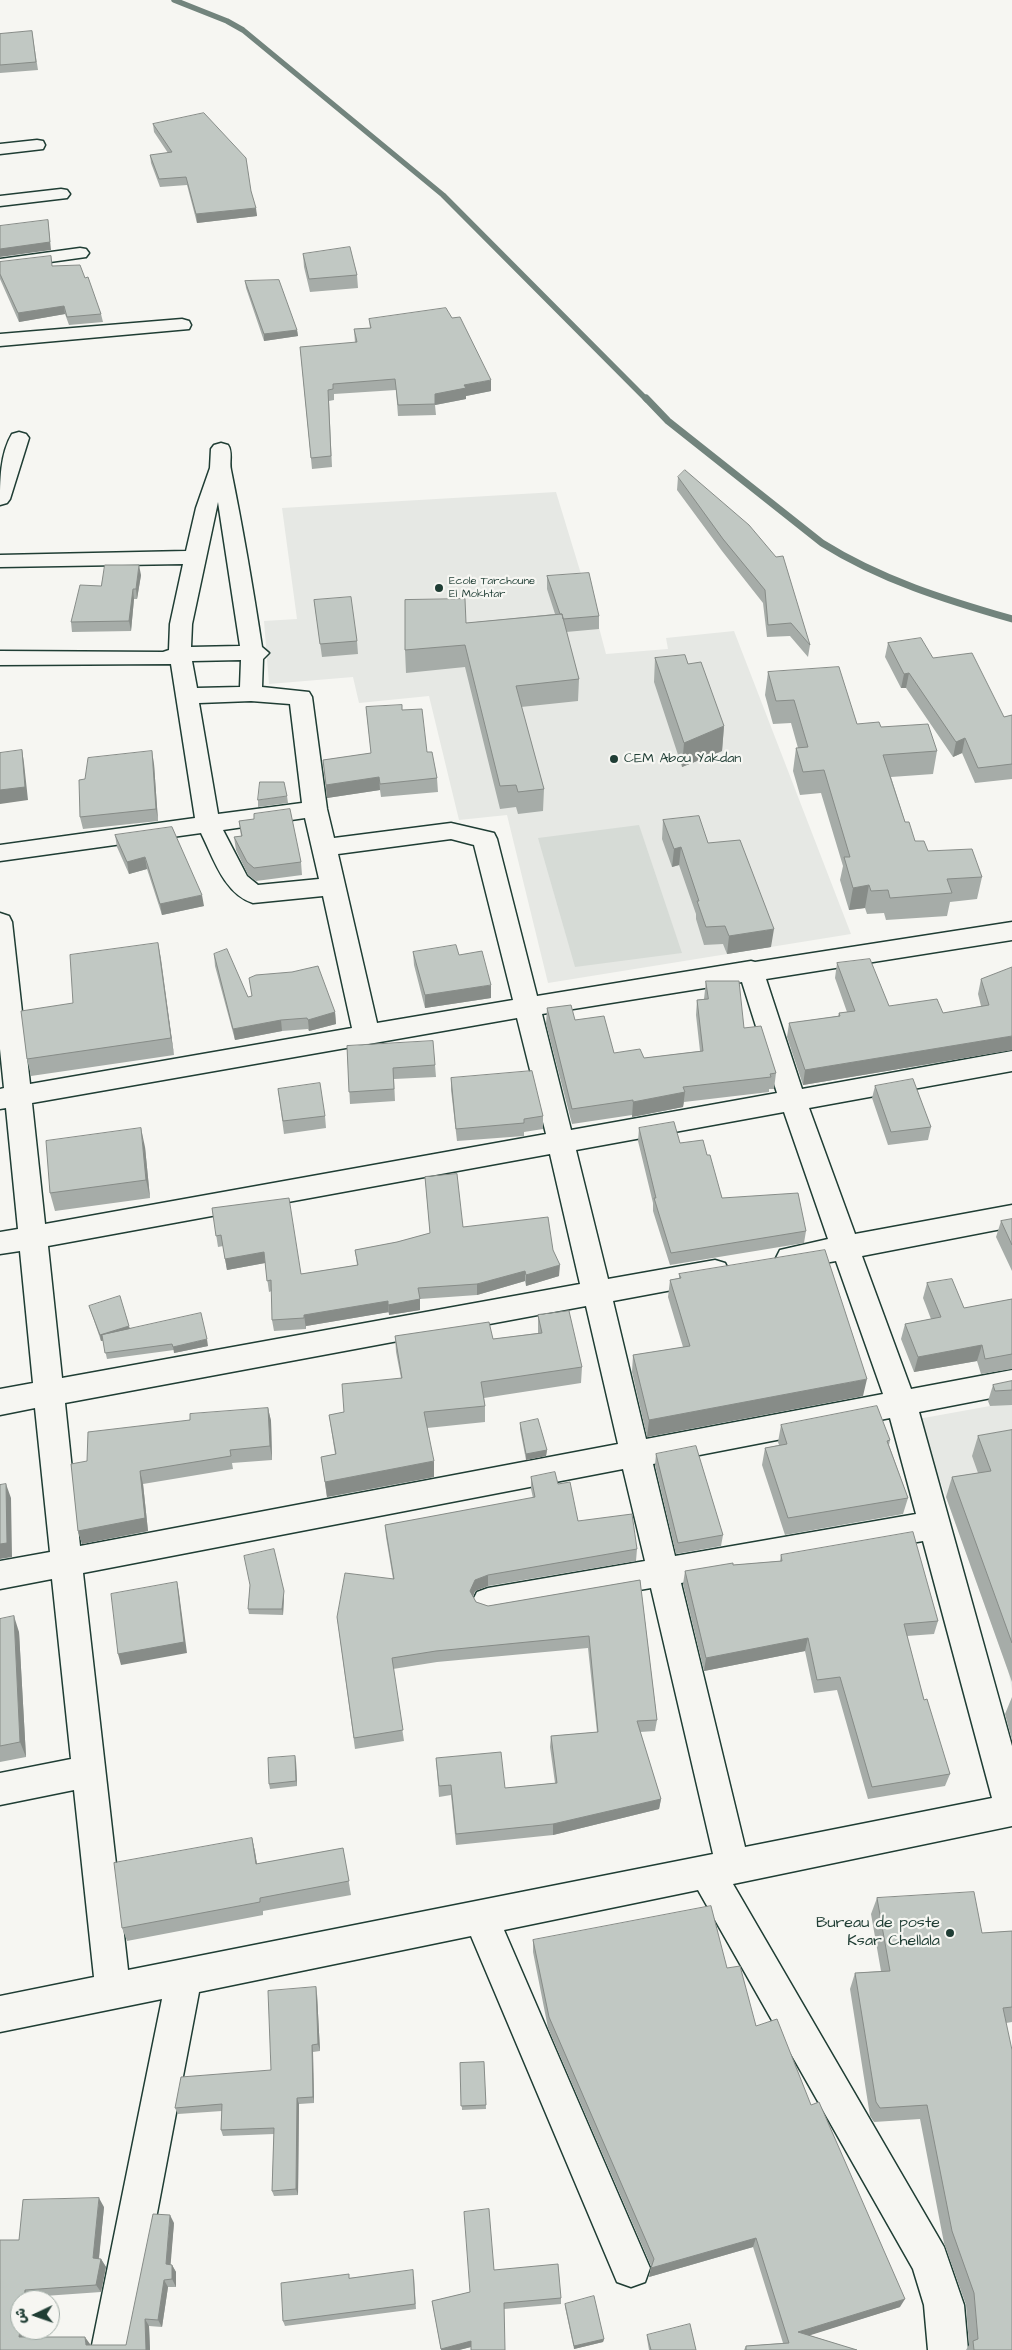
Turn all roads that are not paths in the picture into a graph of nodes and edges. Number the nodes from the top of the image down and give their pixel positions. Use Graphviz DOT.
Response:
graph roads {
  1 [pos="37,145"];
  2 [pos="0,149"];
  3 [pos="62,194"];
  4 [pos="0,201"];
  5 [pos="80,253"];
  6 [pos="0,264"];
  7 [pos="182,325"];
  8 [pos="0,340"];
  9 [pos="19,438"];
  10 [pos="0,499"];
  11 [pos="196,557"];
  12 [pos="0,561"];
  13 [pos="255,653"];
  14 [pos="180,654"];
  15 [pos="0,658"];
  16 [pos="251,694"];
  17 [pos="186,696"];
  18 [pos="315,809"];
  19 [pos="208,824"];
  20 [pos="324,848"];
  21 [pos="0,853"];
  22 [pos="333,886"];
  23 [pos="0,922"];
  24 [pos="1012,931"];
  25 [pos="2,965"];
  26 [pos="751,970"];
  27 [pos="526,1007"];
  28 [pos="366,1036"];
  29 [pos="1012,1061"];
  30 [pos="10,1097"];
  31 [pos="793,1101"];
  32 [pos="561,1142"];
  33 [pos="1012,1216"];
  34 [pos="34,1237"];
  35 [pos="0,1243"];
  36 [pos="846,1249"];
  37 [pos="769,1262"];
  38 [pos="740,1267"];
  39 [pos="595,1291"];
  40 [pos="1012,1382"];
  41 [pos="49,1393"];
  42 [pos="0,1402"];
  43 [pos="901,1403"];
  44 [pos="633,1454"];
  45 [pos="934,1525"];
  46 [pos="65,1562"];
  47 [pos="662,1572"];
  48 [pos="0,1575"];
  49 [pos="488,1602"];
  50 [pos="88,1771"];
  51 [pos="0,1789"];
  52 [pos="1012,1809"];
  53 [pos="720,1869"];
  54 [pos="481,1918"];
  55 [pos="184,1977"];
  56 [pos="113,1992"];
  57 [pos="0,2014"];
  58 [pos="631,2268"];
  59 [pos="111,2350"];
  60 [pos="948,2350"];
  1 -- 2 [label="street"];
  3 -- 4 [label="street"];
  5 -- 6 [label="street"];
  7 -- 8 [label="street"];
  9 -- 10 [label="street"];
  11 -- 12 [label="street"];
  11 -- 13 [label="street"];
  11 -- 14 [label="street"];
  13 -- 14 [label="street"];
  13 -- 16 [label="street"];
  14 -- 15 [label="street"];
  14 -- 17 [label="street"];
  16 -- 17 [label="street"];
  16 -- 18 [label="street"];
  17 -- 19 [label="street"];
  18 -- 19 [label="street"];
  18 -- 20 [label="street"];
  19 -- 21 [label="street"];
  19 -- 22 [label="street"];
  20 -- 22 [label="street"];
  20 -- 27 [label="street"];
  22 -- 28 [label="street"];
  23 -- 25 [label="street"];
  24 -- 26 [label="street"];
  25 -- 30 [label="street"];
  26 -- 27 [label="street"];
  26 -- 31 [label="street"];
  27 -- 28 [label="street"];
  27 -- 32 [label="street"];
  28 -- 30 [label="street"];
  29 -- 31 [label="street"];
  30 -- 34 [label="street"];
  31 -- 32 [label="street"];
  31 -- 36 [label="street"];
  32 -- 34 [label="street"];
  32 -- 39 [label="street"];
  33 -- 36 [label="street"];
  34 -- 35 [label="street"];
  34 -- 41 [label="street"];
  36 -- 37 [label="street"];
  36 -- 43 [label="street"];
  38 -- 39 [label="street"];
  39 -- 41 [label="street"];
  39 -- 44 [label="street"];
  40 -- 43 [label="street"];
  41 -- 42 [label="street"];
  41 -- 46 [label="street"];
  43 -- 44 [label="street"];
  43 -- 45 [label="street"];
  44 -- 46 [label="street"];
  44 -- 47 [label="street"];
  45 -- 47 [label="street"];
  45 -- 52 [label="street"];
  46 -- 48 [label="street"];
  46 -- 50 [label="street"];
  47 -- 49 [label="street"];
  47 -- 53 [label="street"];
  50 -- 51 [label="street"];
  50 -- 56 [label="street"];
  52 -- 53 [label="street"];
  53 -- 54 [label="street"];
  53 -- 60 [label="street"];
  54 -- 55 [label="street"];
  54 -- 58 [label="street"];
  55 -- 56 [label="street"];
  55 -- 59 [label="street"];
  56 -- 57 [label="street"];
}
